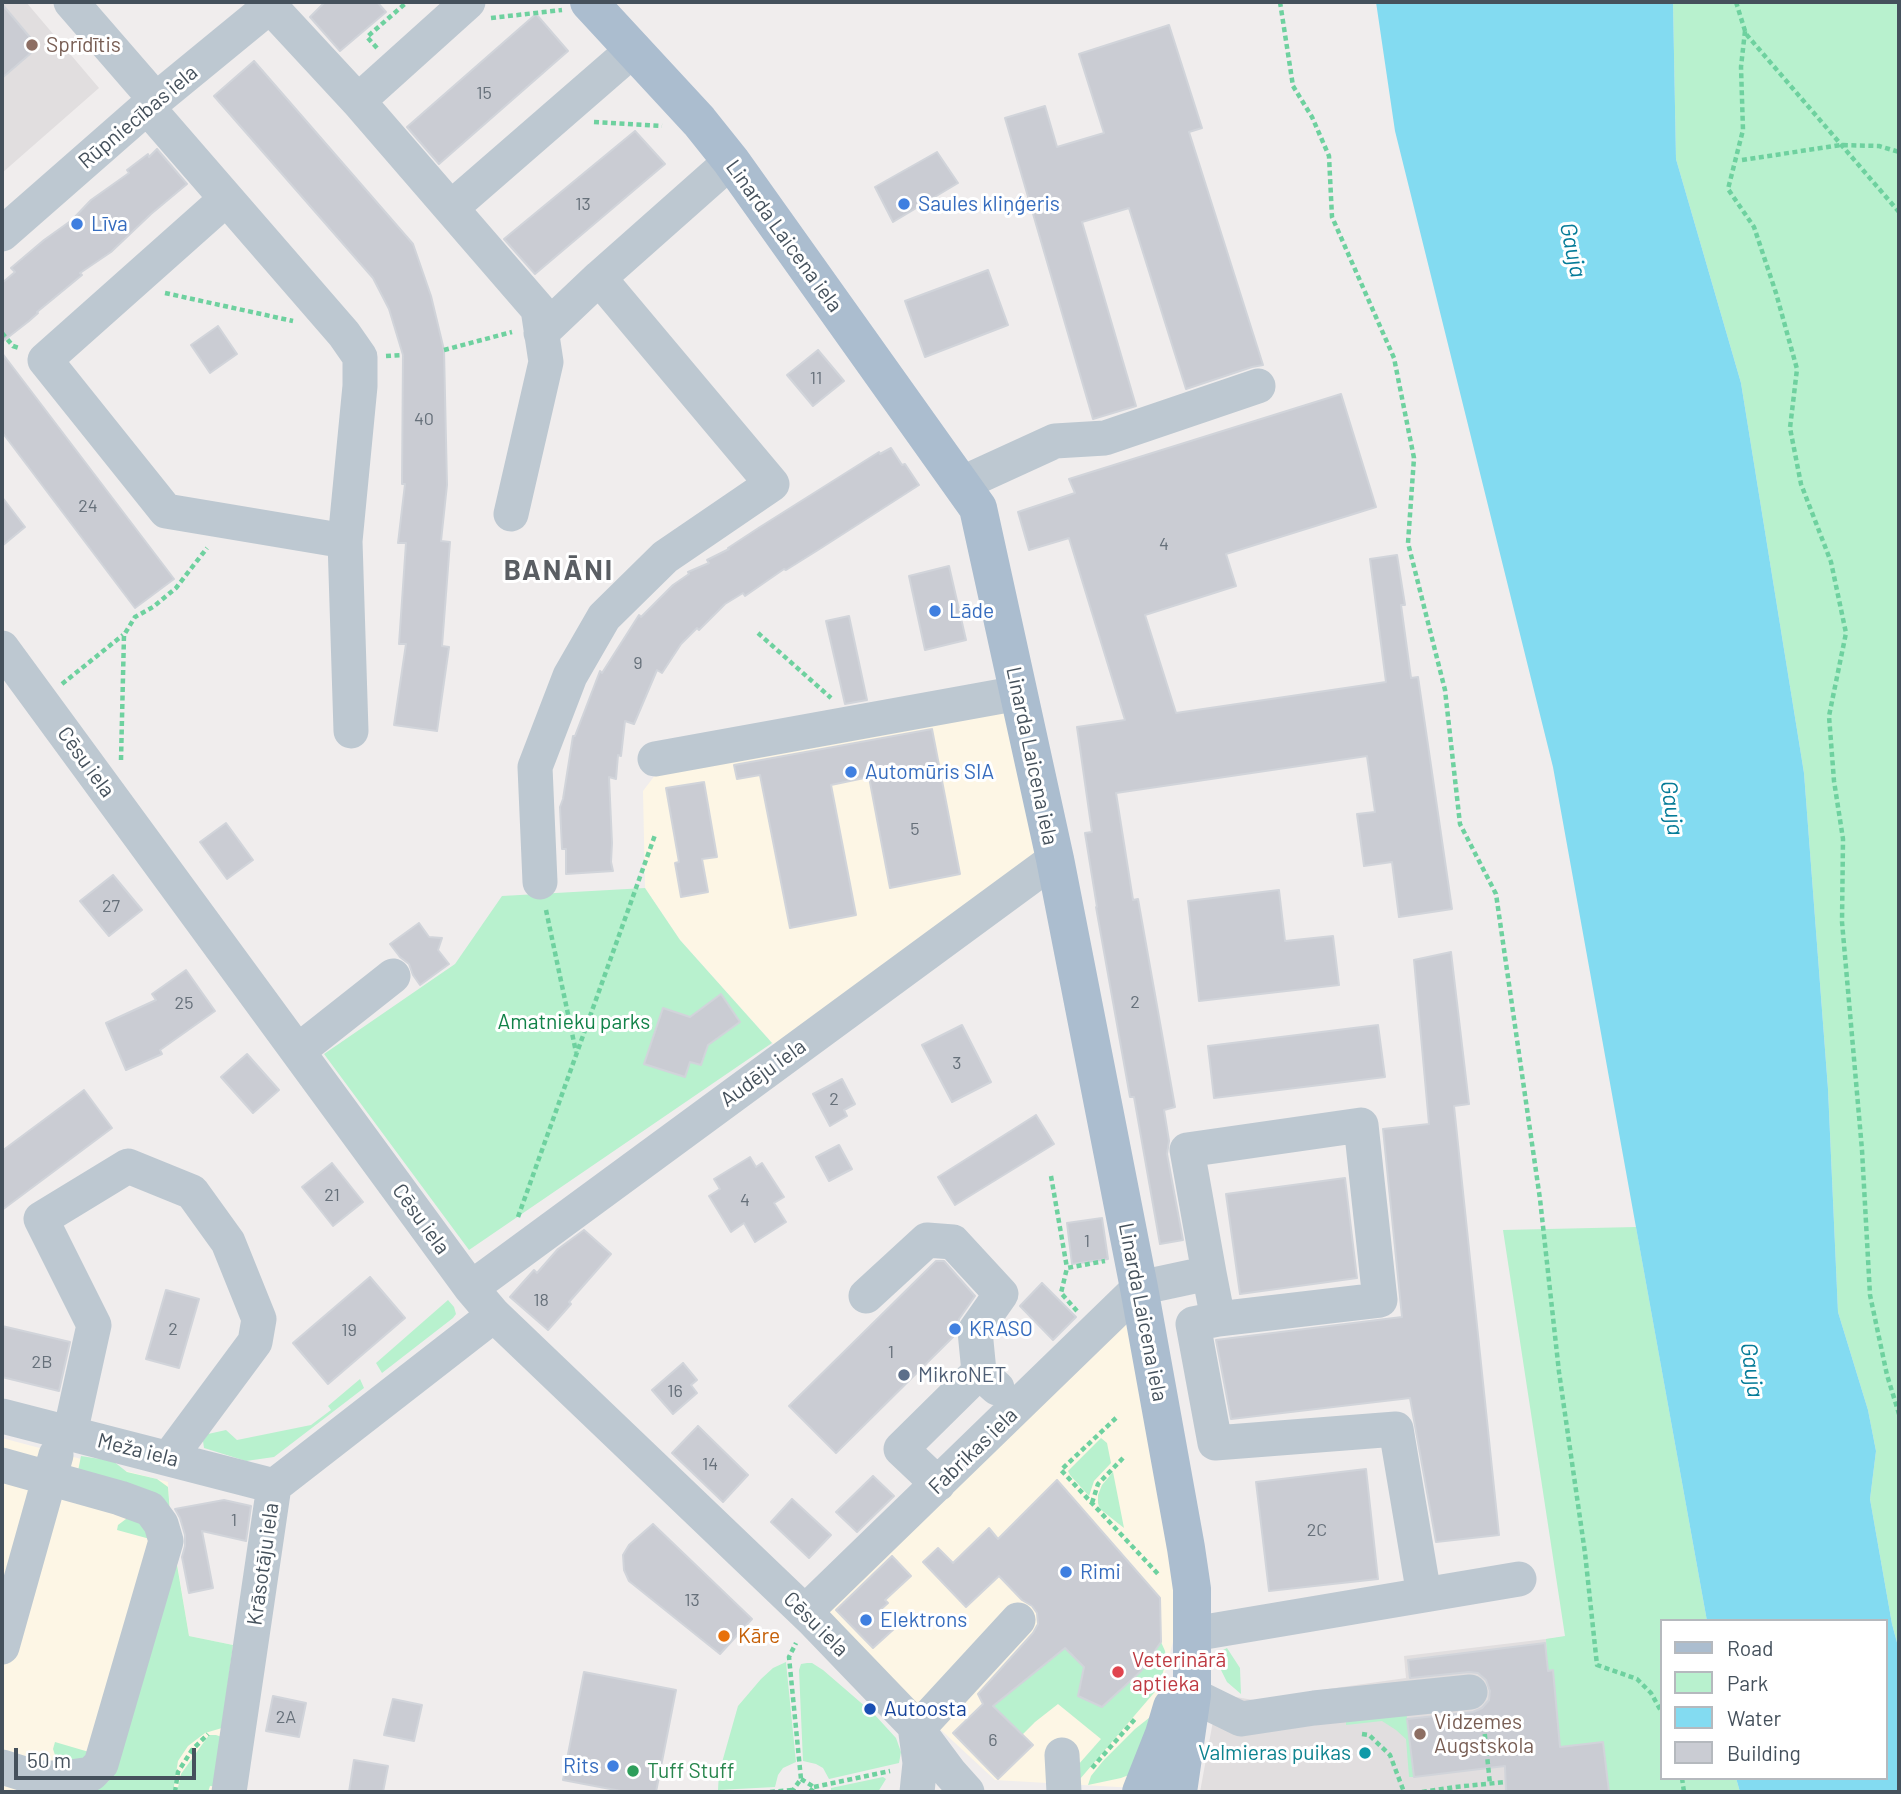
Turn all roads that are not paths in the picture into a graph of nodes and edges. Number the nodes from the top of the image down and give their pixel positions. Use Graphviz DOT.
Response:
graph roads {
  1 [pos="71,2"];
  2 [pos="578,6"];
  3 [pos="259,7"];
  4 [pos="456,12"];
  5 [pos="634,50"];
  6 [pos="358,102"];
  7 [pos="152,104"];
  8 [pos="731,161"];
  9 [pos="226,199"];
  10 [pos="451,208"];
  11 [pos="2,234"];
  12 [pos="614,290"];
  13 [pos="541,328"];
  14 [pos="1258,386"];
  15 [pos="961,484"];
  16 [pos="511,514"];
  17 [pos="345,541"];
  18 [pos="4,655"];
  19 [pos="1019,693"];
  20 [pos="351,731"];
  21 [pos="655,760"];
  22 [pos="1055,859"];
  23 [pos="540,882"];
  24 [pos="393,976"];
  25 [pos="298,1051"];
  26 [pos="1209,1273"];
  27 [pos="471,1288"];
  28 [pos="1139,1288"];
  29 [pos="866,1296"];
  30 [pos="494,1315"];
  31 [pos="1218,1319"];
  32 [pos="979,1372"];
  33 [pos="1017,1407"];
  34 [pos="2,1416"];
  35 [pos="68,1426"];
  36 [pos="169,1458"];
  37 [pos="2,1465"];
  38 [pos="49,1479"];
  39 [pos="938,1485"];
  40 [pos="274,1486"];
  41 [pos="1519,1579"];
  42 [pos="1424,1595"];
  43 [pos="1018,1620"];
  44 [pos="801,1627"];
  45 [pos="1193,1634"];
  46 [pos="2,1647"];
  47 [pos="1394,1686"];
  48 [pos="1192,1695"];
  49 [pos="1477,1704"];
  50 [pos="1314,1708"];
  51 [pos="920,1724"];
  52 [pos="1062,1755"];
  53 [pos="2,1767"];
  54 [pos="909,1780"];
  55 [pos="37,1785"];
  56 [pos="1076,1785"];
  57 [pos="229,1792"];
  58 [pos="967,1792"];
  59 [pos="1141,1792"];
  60 [pos="1178,1792"];
  1 -- 7 [label="street"];
  2 -- 5 [label="main road, Linarda Laicena iela"];
  3 -- 6 [label="street"];
  3 -- 7 [label="street, Rūpniecības iela"];
  4 -- 6 [label="street"];
  5 -- 8 [label="main road, Linarda Laicena iela"];
  5 -- 10 [label="street"];
  6 -- 10 [label="street"];
  7 -- 9 [label="street"];
  7 -- 11 [label="street, Rūpniecības iela"];
  8 -- 12 [label="street"];
  8 -- 15 [label="main road, Linarda Laicena iela"];
  9 -- 17 [label="street"];
  9 -- 17 [label="street"];
  10 -- 13 [label="street"];
  12 -- 13 [label="street"];
  12 -- 23 [label="street"];
  13 -- 16 [label="street"];
  14 -- 15 [label="street"];
  15 -- 19 [label="main road, Linarda Laicena iela"];
  17 -- 20 [label="street"];
  18 -- 25 [label="street, Cēsu iela"];
  19 -- 21 [label="street"];
  19 -- 22 [label="main road, Linarda Laicena iela"];
  22 -- 27 [label="street, Audēju iela"];
  22 -- 28 [label="main road, Linarda Laicena iela"];
  24 -- 25 [label="street"];
  25 -- 27 [label="street, Cēsu iela"];
  26 -- 28 [label="street"];
  26 -- 31 [label="street"];
  26 -- 31 [label="street"];
  27 -- 30 [label="street, Cēsu iela"];
  28 -- 33 [label="street, Fabrikas iela"];
  28 -- 45 [label="main road, Linarda Laicena iela"];
  29 -- 32 [label="street"];
  30 -- 40 [label="street, Krāsotāju iela"];
  30 -- 44 [label="street, Cēsu iela"];
  31 -- 42 [label="street"];
  32 -- 33 [label="street"];
  32 -- 39 [label="street"];
  33 -- 39 [label="street, Fabrikas iela"];
  34 -- 35 [label="street, Meža iela"];
  35 -- 36 [label="street, Meža iela"];
  35 -- 36 [label="street"];
  35 -- 38 [label="street"];
  36 -- 40 [label="street, Meža iela"];
  37 -- 38 [label="street"];
  38 -- 46 [label="street"];
  38 -- 55 [label="street"];
  39 -- 44 [label="street, Fabrikas iela"];
  40 -- 57 [label="street, Krāsotāju iela"];
  41 -- 42 [label="street"];
  42 -- 45 [label="street"];
  43 -- 51 [label="street"];
  44 -- 51 [label="street, Cēsu iela"];
  45 -- 48 [label="main road, Linarda Laicena iela"];
  45 -- 59 [label="main road, Linarda Laicena iela"];
  47 -- 50 [label="street"];
  48 -- 50 [label="street"];
  48 -- 60 [label="main road, Linarda Laicena iela"];
  49 -- 50 [label="street"];
  51 -- 54 [label="street"];
  51 -- 58 [label="street, Cēsu iela"];
  52 -- 56 [label="street"];
  53 -- 55 [label="street"];
}
